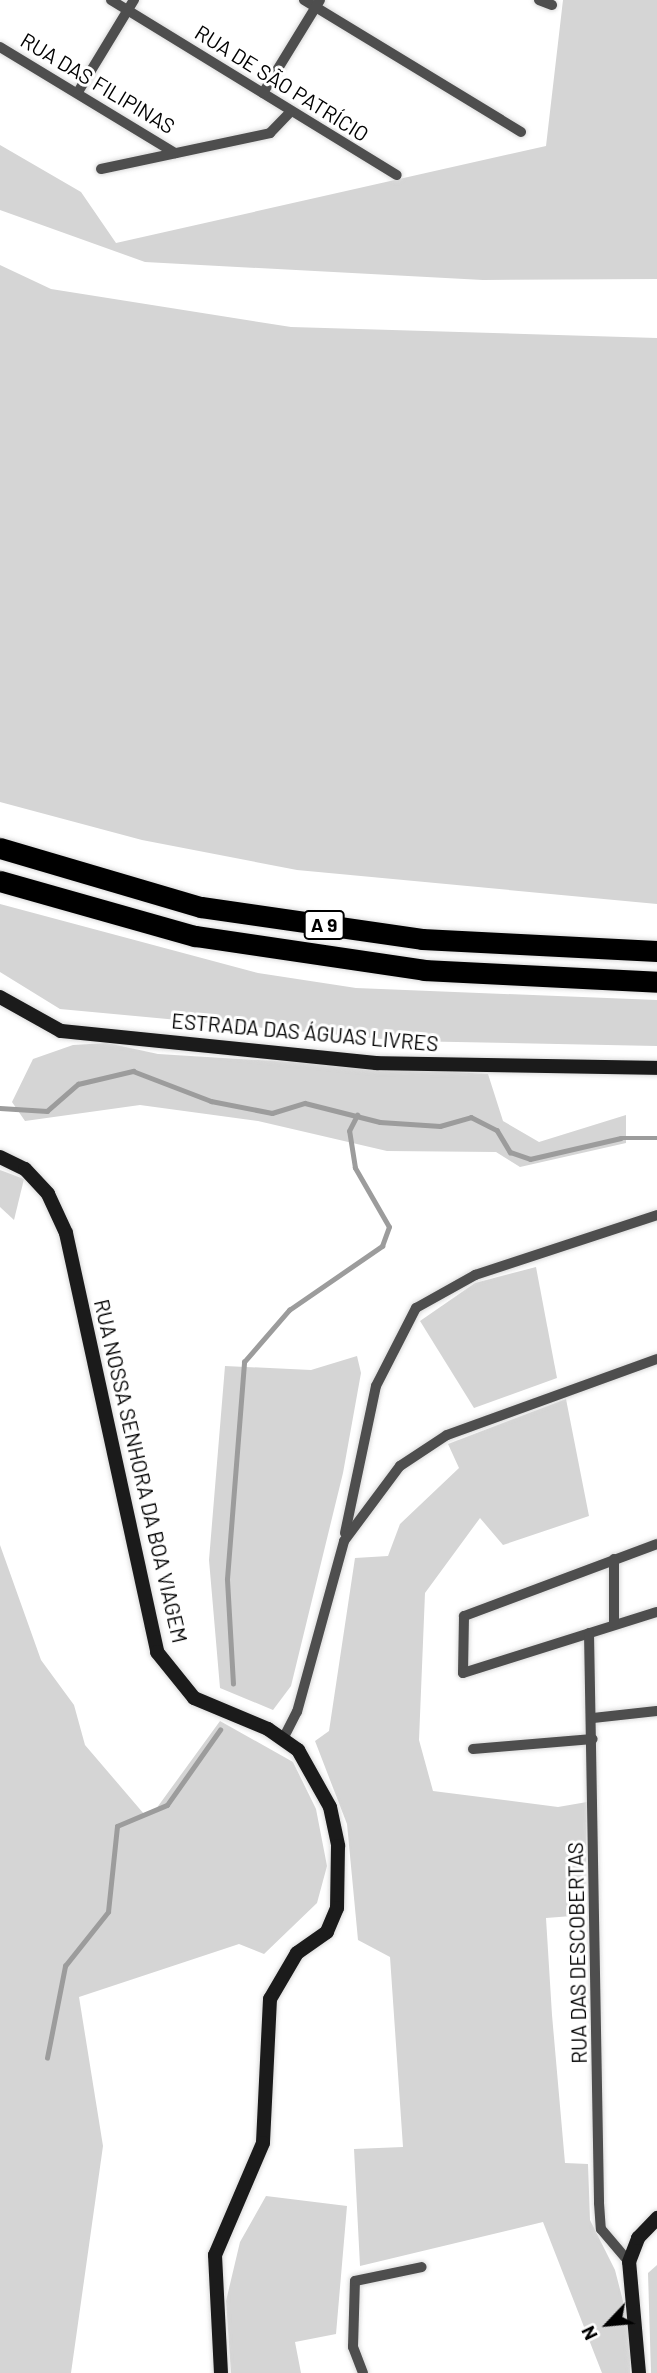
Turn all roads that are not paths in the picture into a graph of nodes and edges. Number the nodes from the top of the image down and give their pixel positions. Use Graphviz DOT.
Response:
graph roads {
  1 [pos="111,0"];
  2 [pos="304,0"];
  3 [pos="539,0"];
  4 [pos="317,4"];
  5 [pos="131,5"];
  6 [pos="552,5"];
  7 [pos="0,47"];
  8 [pos="78,92"];
  9 [pos="263,93"];
  10 [pos="289,113"];
  11 [pos="521,132"];
  12 [pos="175,153"];
  13 [pos="101,169"];
  14 [pos="397,175"];
  15 [pos="0,848"];
  16 [pos="0,881"];
  17 [pos="657,951"];
  18 [pos="657,982"];
  19 [pos="0,997"];
  20 [pos="657,1068"];
  21 [pos="0,1157"];
  22 [pos="657,1215"];
  23 [pos="657,1359"];
  24 [pos="344,1541"];
  25 [pos="657,1544"];
  26 [pos="614,1559"];
  27 [pos="657,1612"];
  28 [pos="614,1623"];
  29 [pos="589,1633"];
  30 [pos="657,1711"];
  31 [pos="593,1718"];
  32 [pos="284,1737"];
  33 [pos="593,1739"];
  34 [pos="473,1749"];
  35 [pos="657,2218"];
  36 [pos="629,2262"];
  37 [pos="422,2267"];
  38 [pos="220,2373"];
  39 [pos="363,2373"];
  40 [pos="639,2373"];
  1 -- 5 [label="street, RUA DE SÃO PATRÍCIO"];
  2 -- 4 [label="street"];
  3 -- 6 [label="street"];
  4 -- 9 [label="street"];
  4 -- 11 [label="street"];
  5 -- 8 [label="street"];
  5 -- 9 [label="street, RUA DE SÃO PATRÍCIO"];
  7 -- 8 [label="street, RUA DAS FILIPINAS"];
  8 -- 12 [label="street, RUA DAS FILIPINAS"];
  9 -- 10 [label="street, RUA DE SÃO PATRÍCIO"];
  10 -- 12 [label="street, RUA DAS FILIPINAS"];
  10 -- 14 [label="street, RUA DE SÃO PATRÍCIO"];
  12 -- 13 [label="street, RUA DAS FILIPINAS"];
  15 -- 17 [label="highway, A 9"];
  16 -- 18 [label="highway, A 9"];
  19 -- 20 [label="main road, ESTRADA DAS ÁGUAS LIVRES"];
  21 -- 32 [label="main road, RUA NOSSA SENHORA DA BOA VIAGEM"];
  22 -- 24 [label="street"];
  23 -- 24 [label="street"];
  24 -- 32 [label="street"];
  25 -- 26 [label="street"];
  26 -- 28 [label="street"];
  26 -- 29 [label="street"];
  27 -- 28 [label="street"];
  28 -- 29 [label="street"];
  29 -- 31 [label="street, RUA DAS DESCOBERTAS"];
  30 -- 31 [label="street"];
  31 -- 33 [label="street, RUA DAS DESCOBERTAS"];
  32 -- 38 [label="main road, RUA NOSSA SENHORA DA BOA VIAGEM"];
  33 -- 34 [label="street"];
  33 -- 36 [label="street, RUA DAS DESCOBERTAS"];
  35 -- 36 [label="main road"];
  36 -- 40 [label="main road"];
  37 -- 39 [label="street"];
}
